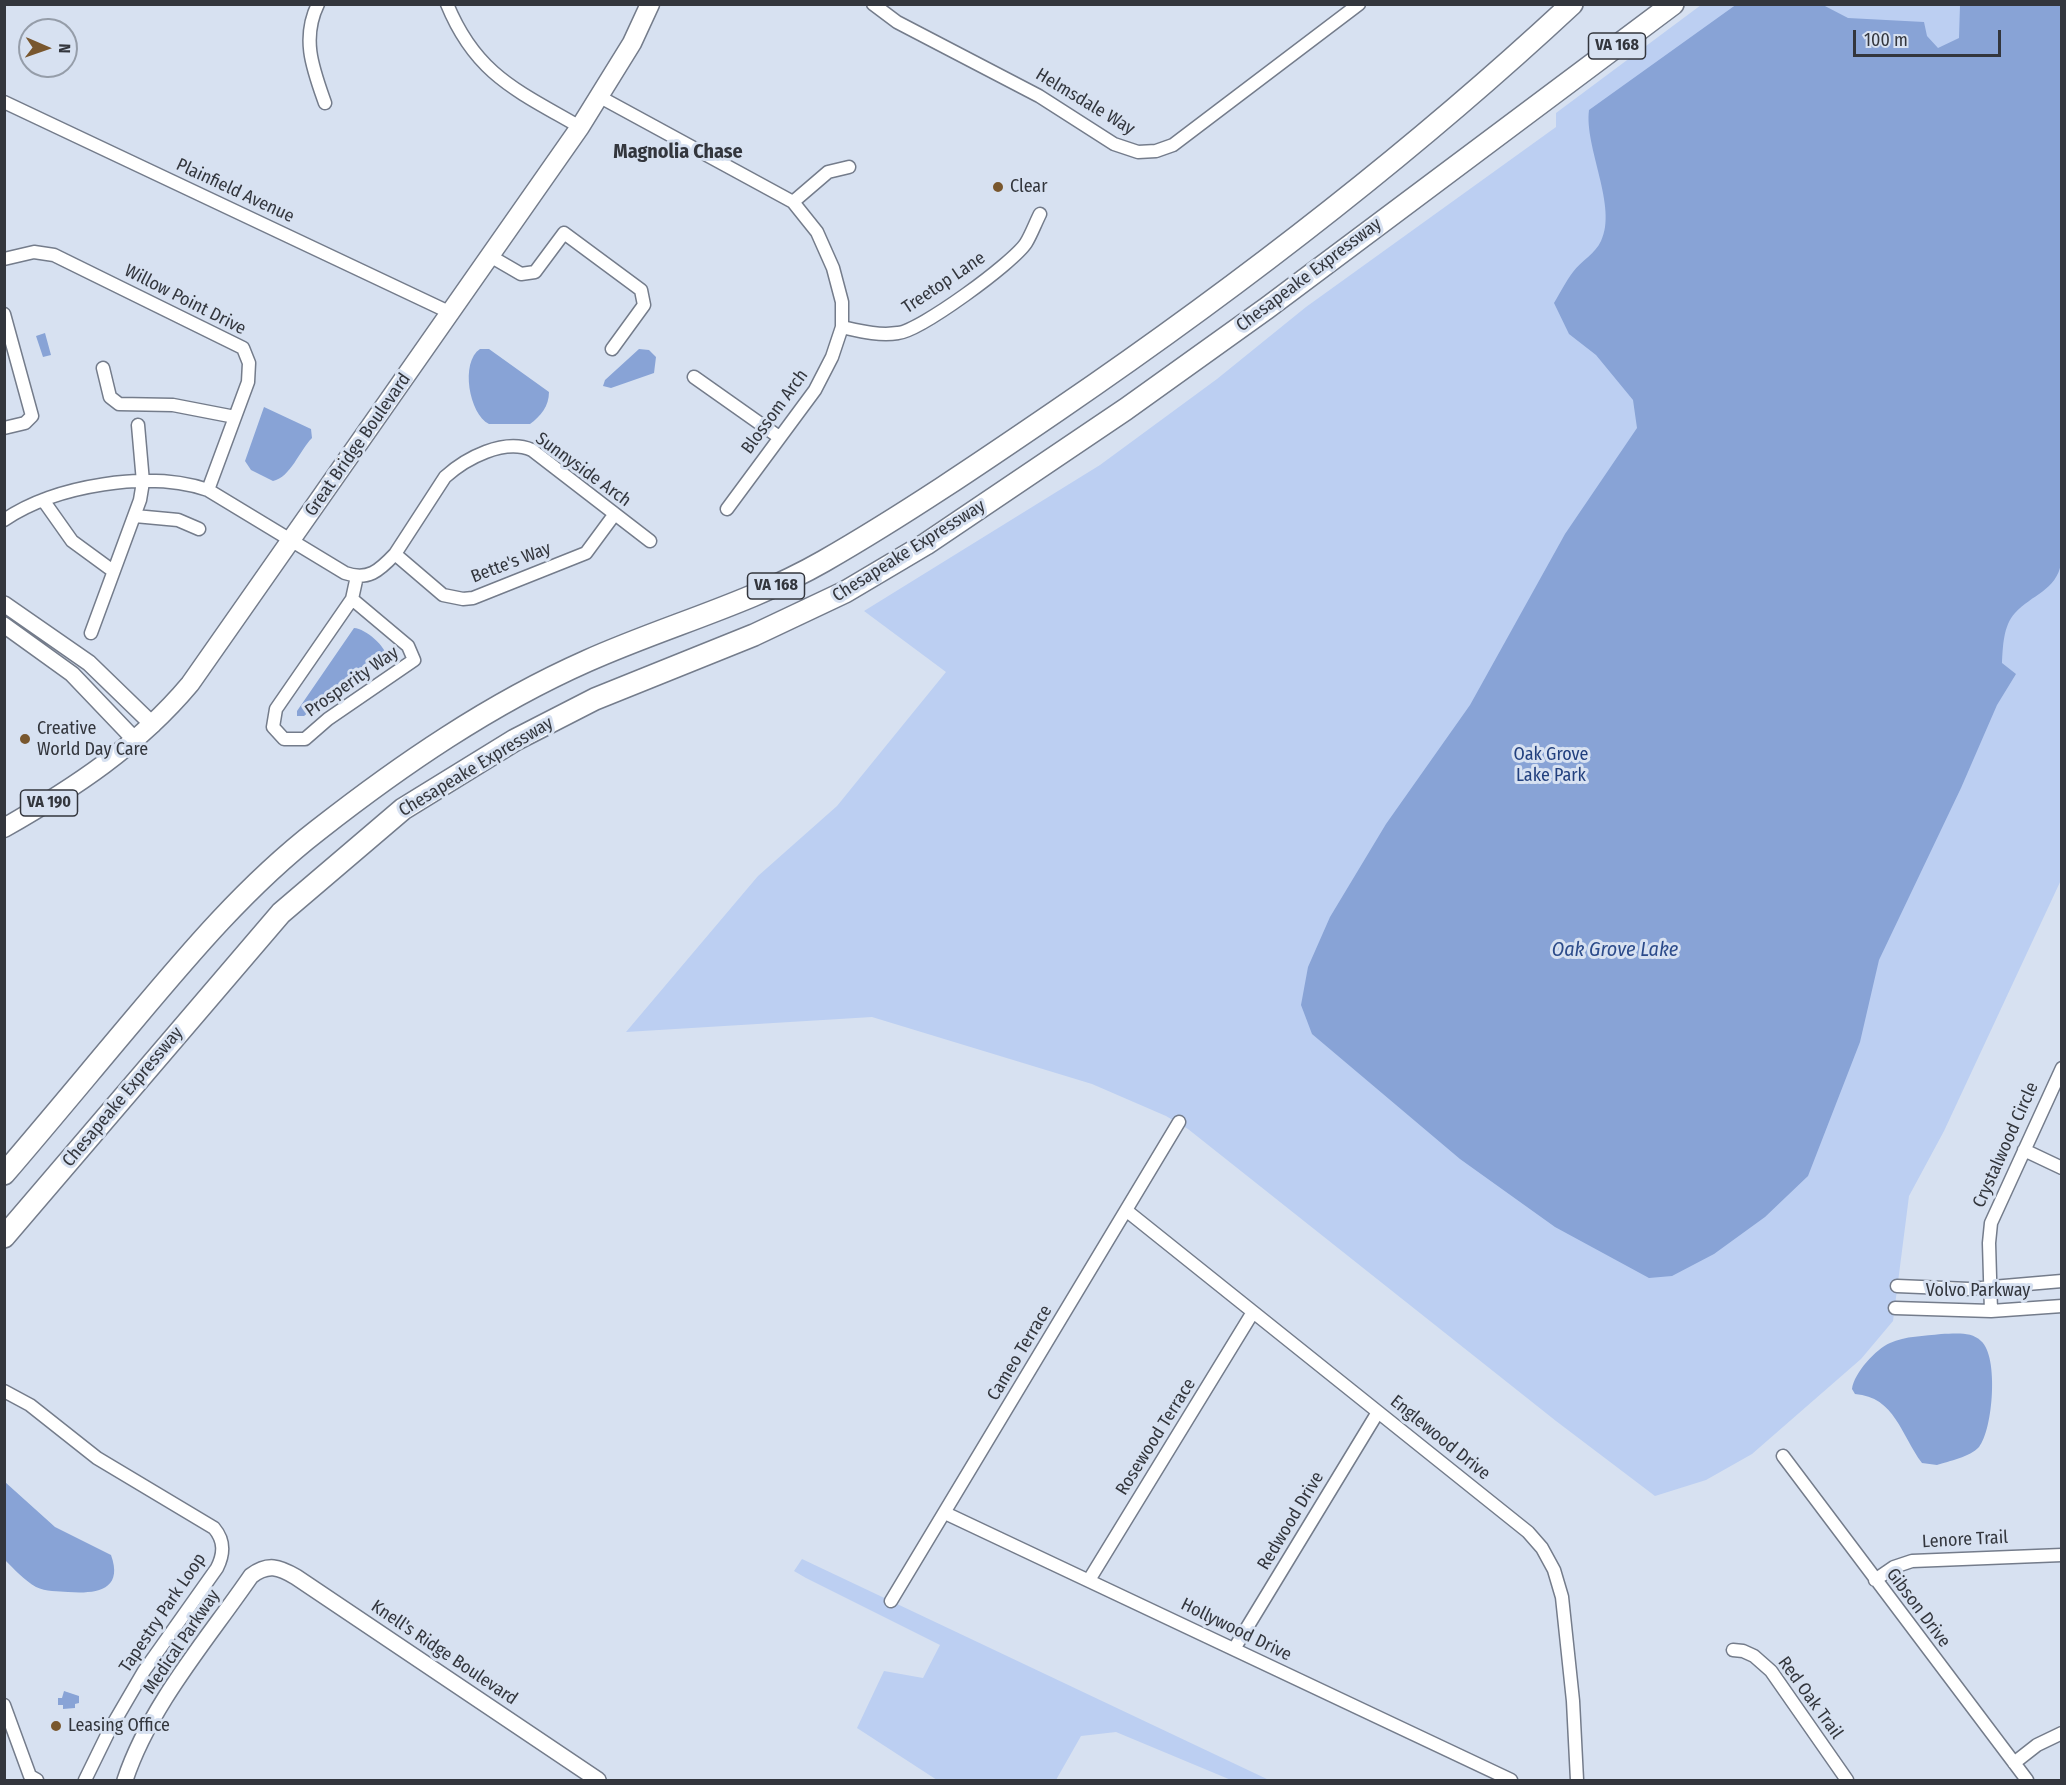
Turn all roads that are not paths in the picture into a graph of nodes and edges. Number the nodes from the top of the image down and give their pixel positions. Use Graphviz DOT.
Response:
graph roads {
  1 [pos="318,4"];
  2 [pos="447,4"];
  3 [pos="650,4"];
  4 [pos="873,4"];
  5 [pos="1359,4"];
  6 [pos="1572,4"];
  7 [pos="1673,4"];
  8 [pos="600,97"];
  9 [pos="4,102"];
  10 [pos="325,103"];
  11 [pos="580,127"];
  12 [pos="849,166"];
  13 [pos="793,202"];
  14 [pos="1040,214"];
  15 [pos="490,256"];
  16 [pos="4,259"];
  17 [pos="451,313"];
  18 [pos="4,314"];
  19 [pos="842,327"];
  20 [pos="612,349"];
  21 [pos="103,368"];
  22 [pos="694,376"];
  23 [pos="235,417"];
  24 [pos="138,425"];
  25 [pos="4,428"];
  26 [pos="779,437"];
  27 [pos="143,482"];
  28 [pos="208,490"];
  29 [pos="43,500"];
  30 [pos="727,509"];
  31 [pos="614,515"];
  32 [pos="135,516"];
  33 [pos="4,520"];
  34 [pos="200,529"];
  35 [pos="292,539"];
  36 [pos="650,541"];
  37 [pos="395,554"];
  38 [pos="112,570"];
  39 [pos="357,576"];
  40 [pos="352,599"];
  41 [pos="4,604"];
  42 [pos="4,626"];
  43 [pos="91,633"];
  44 [pos="153,725"];
  45 [pos="136,741"];
  46 [pos="4,828"];
  47 [pos="2061,1068"];
  48 [pos="1179,1122"];
  49 [pos="2024,1150"];
  50 [pos="2061,1168"];
  51 [pos="4,1174"];
  52 [pos="1126,1211"];
  53 [pos="4,1237"];
  54 [pos="2061,1281"];
  55 [pos="1897,1286"];
  56 [pos="1990,1288"];
  57 [pos="2061,1306"];
  58 [pos="1895,1308"];
  59 [pos="1991,1311"];
  60 [pos="1253,1312"];
  61 [pos="4,1391"];
  62 [pos="1378,1412"];
  63 [pos="1783,1456"];
  64 [pos="945,1513"];
  65 [pos="2061,1555"];
  66 [pos="266,1567"];
  67 [pos="1089,1580"];
  68 [pos="1875,1580"];
  69 [pos="891,1601"];
  70 [pos="1234,1649"];
  71 [pos="1733,1650"];
  72 [pos="4,1704"];
  73 [pos="2061,1733"];
  74 [pos="2014,1763"];
  75 [pos="37,1780"];
  76 [pos="86,1780"];
  77 [pos="125,1780"];
  78 [pos="598,1780"];
  79 [pos="1510,1780"];
  80 [pos="1577,1780"];
  81 [pos="1847,1780"];
  82 [pos="2027,1780"];
  1 -- 10 [label="street"];
  2 -- 11 [label="street"];
  3 -- 8 [label="main road, Great Bridge Boulevard / VA 190"];
  4 -- 5 [label="street, Helmsdale Way"];
  6 -- 51 [label="highway, Chesapeake Expressway / VA 168"];
  7 -- 53 [label="highway, Chesapeake Expressway / VA 168"];
  8 -- 11 [label="main road, Great Bridge Boulevard / VA 190"];
  8 -- 13 [label="street, Blossom Arch"];
  9 -- 17 [label="street, Plainfield Avenue"];
  11 -- 15 [label="main road, Great Bridge Boulevard / VA 190"];
  12 -- 13 [label="street"];
  13 -- 19 [label="street, Blossom Arch"];
  14 -- 19 [label="street, Treetop Lane"];
  15 -- 17 [label="main road, Great Bridge Boulevard / VA 190"];
  15 -- 20 [label="street"];
  16 -- 23 [label="street, Willow Point Drive"];
  17 -- 35 [label="main road, Great Bridge Boulevard / VA 190"];
  18 -- 25 [label="street"];
  19 -- 26 [label="street, Blossom Arch"];
  21 -- 23 [label="street"];
  22 -- 26 [label="street"];
  23 -- 28 [label="street, Willow Point Drive"];
  24 -- 27 [label="street"];
  26 -- 30 [label="street, Blossom Arch"];
  27 -- 28 [label="street"];
  27 -- 29 [label="street"];
  27 -- 32 [label="street"];
  28 -- 35 [label="street"];
  29 -- 33 [label="street"];
  29 -- 38 [label="street"];
  31 -- 36 [label="street, Sunnyside Arch"];
  31 -- 37 [label="street, Bette's Way"];
  31 -- 37 [label="street, Sunnyside Arch"];
  32 -- 34 [label="street"];
  32 -- 38 [label="street"];
  35 -- 39 [label="street"];
  35 -- 44 [label="main road, Great Bridge Boulevard / VA 190"];
  37 -- 39 [label="street"];
  38 -- 43 [label="street"];
  39 -- 40 [label="street, Prosperity Way"];
  40 -- 40 [label="street, Prosperity Way"];
  41 -- 44 [label="street"];
  42 -- 45 [label="street"];
  44 -- 45 [label="main road, Great Bridge Boulevard / VA 190"];
  45 -- 46 [label="main road, Great Bridge Boulevard / VA 190"];
  47 -- 49 [label="street, Crystalwood Circle"];
  48 -- 52 [label="street, Cameo Terrace"];
  49 -- 50 [label="street"];
  49 -- 56 [label="street, Crystalwood Circle"];
  52 -- 60 [label="street, Englewood Drive"];
  52 -- 64 [label="street, Cameo Terrace"];
  54 -- 56 [label="street, Volvo Parkway"];
  55 -- 56 [label="street, Volvo Parkway"];
  56 -- 59 [label="street, Crystalwood Circle"];
  57 -- 59 [label="street, Volvo Parkway"];
  58 -- 59 [label="street, Volvo Parkway"];
  60 -- 62 [label="street, Englewood Drive"];
  60 -- 67 [label="street, Rosewood Terrace"];
  61 -- 76 [label="street, Tapestry Park Loop"];
  62 -- 70 [label="street, Redwood Drive"];
  62 -- 80 [label="street, Englewood Drive"];
  63 -- 68 [label="street, Gibson Drive"];
  64 -- 67 [label="street, Hollywood Drive"];
  64 -- 69 [label="street, Cameo Terrace"];
  65 -- 68 [label="street, Lenore Trail"];
  66 -- 77 [label="street, Medical Parkway"];
  66 -- 78 [label="street, Knell's Ridge Boulevard"];
  67 -- 70 [label="street, Hollywood Drive"];
  68 -- 74 [label="street, Gibson Drive"];
  70 -- 79 [label="street, Hollywood Drive"];
  71 -- 81 [label="street, Red Oak Trail"];
  72 -- 75 [label="street"];
  73 -- 74 [label="street"];
  74 -- 82 [label="street, Gibson Drive"];
}
